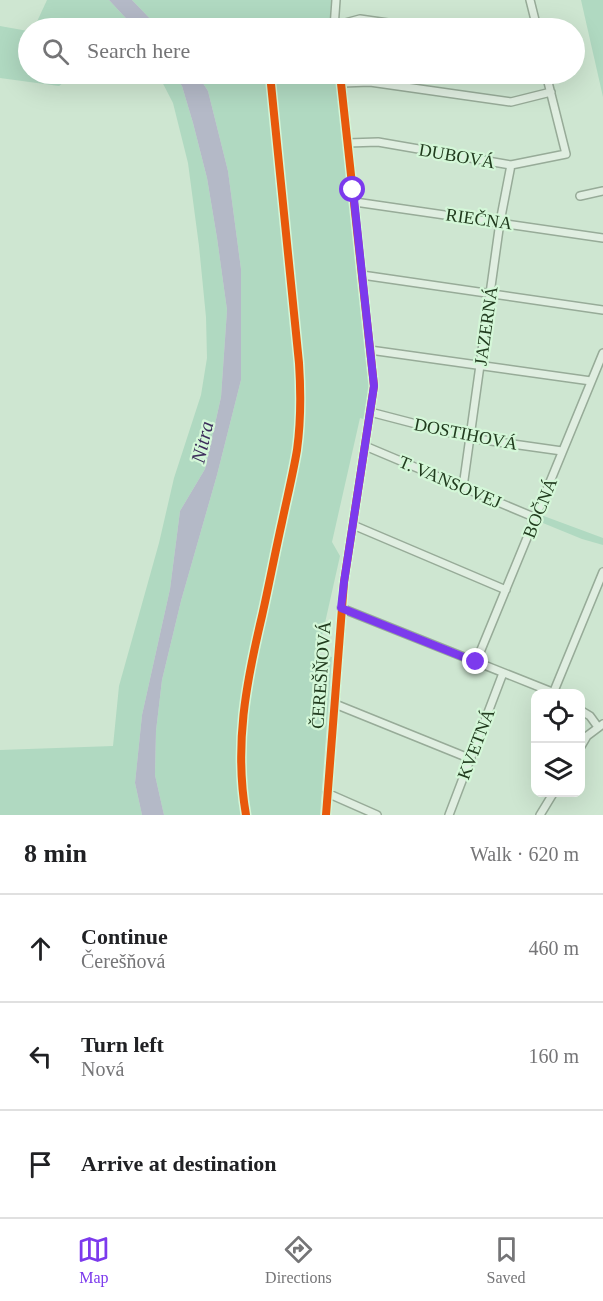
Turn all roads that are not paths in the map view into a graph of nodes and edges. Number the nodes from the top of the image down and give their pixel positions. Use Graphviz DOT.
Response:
graph roads {
  1 [pos="336,0"];
  2 [pos="530,0"];
  3 [pos="335,18"];
  4 [pos="534,18"];
  5 [pos="342,84"];
  6 [pos="384,84"];
  7 [pos="548,84"];
  8 [pos="550,92"];
  9 [pos="348,143"];
  10 [pos="511,165"];
  11 [pos="603,191"];
  12 [pos="580,196"];
  13 [pos="355,202"];
  14 [pos="500,222"];
  15 [pos="603,238"];
  16 [pos="362,275"];
  17 [pos="490,292"];
  18 [pos="603,310"];
  19 [pos="370,350"];
  20 [pos="603,353"];
  21 [pos="480,365"];
  22 [pos="591,381"];
  23 [pos="370,412"];
  24 [pos="470,438"];
  25 [pos="365,446"];
  26 [pos="562,451"];
  27 [pos="463,487"];
  28 [pos="536,518"];
  29 [pos="353,525"];
  30 [pos="603,572"];
  31 [pos="506,590"];
  32 [pos="341,608"];
  33 [pos="476,662"];
  34 [pos="503,672"];
  35 [pos="548,689"];
  36 [pos="557,689"];
  37 [pos="334,704"];
  38 [pos="585,714"];
  39 [pos="601,725"];
  40 [pos="583,743"];
  41 [pos="471,759"];
  42 [pos="327,793"];
  43 [pos="551,797"];
  44 [pos="326,815"];
  45 [pos="377,815"];
  46 [pos="449,815"];
  47 [pos="540,815"];
  1 -- 3 [label="street"];
  2 -- 4 [label="street"];
  5 -- 9 [label="street, ČEREŠŇOVÁ"];
  6 -- 8 [label="street"];
  7 -- 8 [label="street"];
  8 -- 10 [label="street, DUBOVÁ"];
  9 -- 10 [label="street, DUBOVÁ"];
  9 -- 13 [label="street, ČEREŠŇOVÁ"];
  10 -- 14 [label="street, JAZERNÁ"];
  11 -- 12 [label="street"];
  13 -- 14 [label="street, RIEČNA"];
  13 -- 16 [label="street, ČEREŠŇOVÁ"];
  14 -- 15 [label="street, RIEČNA"];
  14 -- 17 [label="street, JAZERNÁ"];
  16 -- 17 [label="street"];
  16 -- 19 [label="street, ČEREŠŇOVÁ"];
  17 -- 18 [label="street"];
  17 -- 21 [label="street, JAZERNÁ"];
  19 -- 21 [label="street"];
  19 -- 23 [label="street, ČEREŠŇOVÁ"];
  20 -- 22 [label="street, BOČNÁ"];
  21 -- 22 [label="street"];
  21 -- 24 [label="street, JAZERNÁ"];
  22 -- 26 [label="street, BOČNÁ"];
  23 -- 24 [label="street, DOSTIHOVÁ"];
  23 -- 25 [label="street, ČEREŠŇOVÁ"];
  24 -- 26 [label="street, DOSTIHOVÁ"];
  24 -- 27 [label="street, JAZERNÁ"];
  25 -- 27 [label="street, T. VANSOVEJ"];
  25 -- 29 [label="street, ČEREŠŇOVÁ"];
  26 -- 28 [label="street, BOČNÁ"];
  27 -- 28 [label="street, T. VANSOVEJ"];
  28 -- 31 [label="street, BOČNÁ"];
  29 -- 31 [label="street"];
  29 -- 32 [label="street, ČEREŠŇOVÁ"];
  30 -- 36 [label="street"];
  31 -- 33 [label="street, BOČNÁ"];
  32 -- 33 [label="street"];
  32 -- 37 [label="street, ČEREŠŇOVÁ"];
  33 -- 34 [label="street"];
  34 -- 35 [label="street"];
  34 -- 41 [label="street, KVETNÁ"];
  37 -- 41 [label="street"];
  37 -- 42 [label="street, ČEREŠŇOVÁ"];
  38 -- 39 [label="street"];
  39 -- 40 [label="street"];
  41 -- 46 [label="street, KVETNÁ"];
  42 -- 44 [label="street, ČEREŠŇOVÁ"];
  42 -- 45 [label="street"];
  43 -- 47 [label="street"];
}
